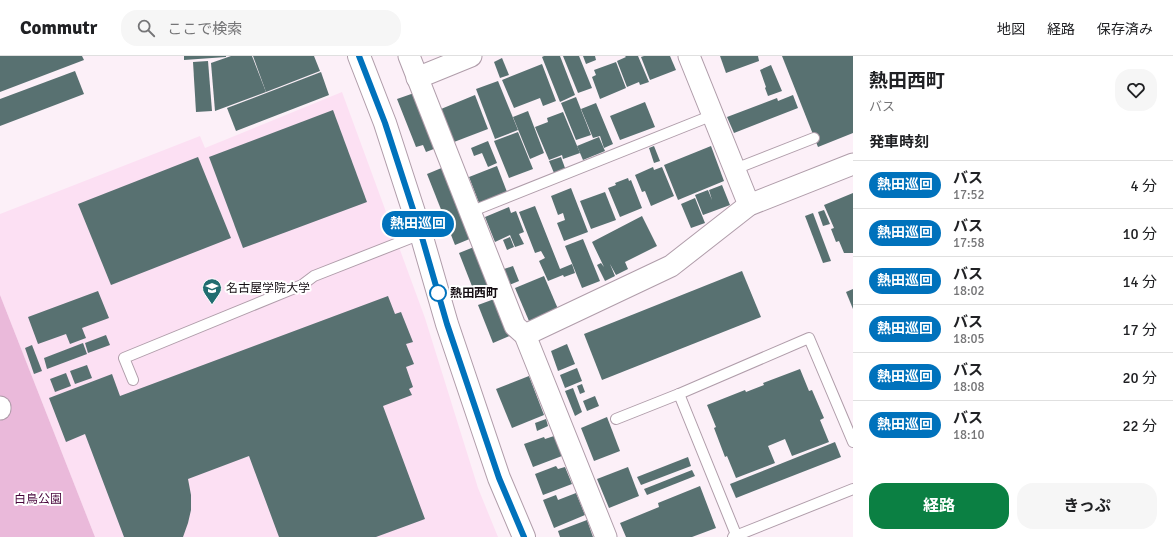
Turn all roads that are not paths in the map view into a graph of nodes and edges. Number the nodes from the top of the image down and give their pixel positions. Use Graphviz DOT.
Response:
graph roads {
  1 [pos="359,56"];
  2 [pos="409,56"];
  3 [pos="471,56"];
  4 [pos="689,56"];
  5 [pos="417,78"];
  6 [pos="713,116"];
  7 [pos="814,138"];
  8 [pos="853,164"];
  9 [pos="735,169"];
  10 [pos="749,205"];
  11 [pos="470,212"];
  12 [pos="421,234"];
  13 [pos="525,335"];
  14 [pos="134,380"];
  15 [pos="679,394"];
  16 [pos="616,419"];
  17 [pos="853,442"];
  18 [pos="853,489"];
  19 [pos="524,537"];
  20 [pos="606,537"];
  21 [pos="735,537"];
  1 -- 12 [label="street"];
  2 -- 5 [label="street"];
  3 -- 5 [label="street"];
  4 -- 6 [label="street"];
  5 -- 11 [label="street"];
  6 -- 9 [label="street"];
  6 -- 11 [label="lane"];
  7 -- 9 [label="lane"];
  8 -- 10 [label="street"];
  9 -- 10 [label="street"];
  10 -- 13 [label="street"];
  11 -- 13 [label="street"];
  12 -- 14 [label="lane"];
  12 -- 19 [label="street"];
  13 -- 20 [label="street"];
  15 -- 16 [label="lane"];
  15 -- 17 [label="lane"];
  15 -- 21 [label="lane"];
  18 -- 21 [label="lane"];
}
